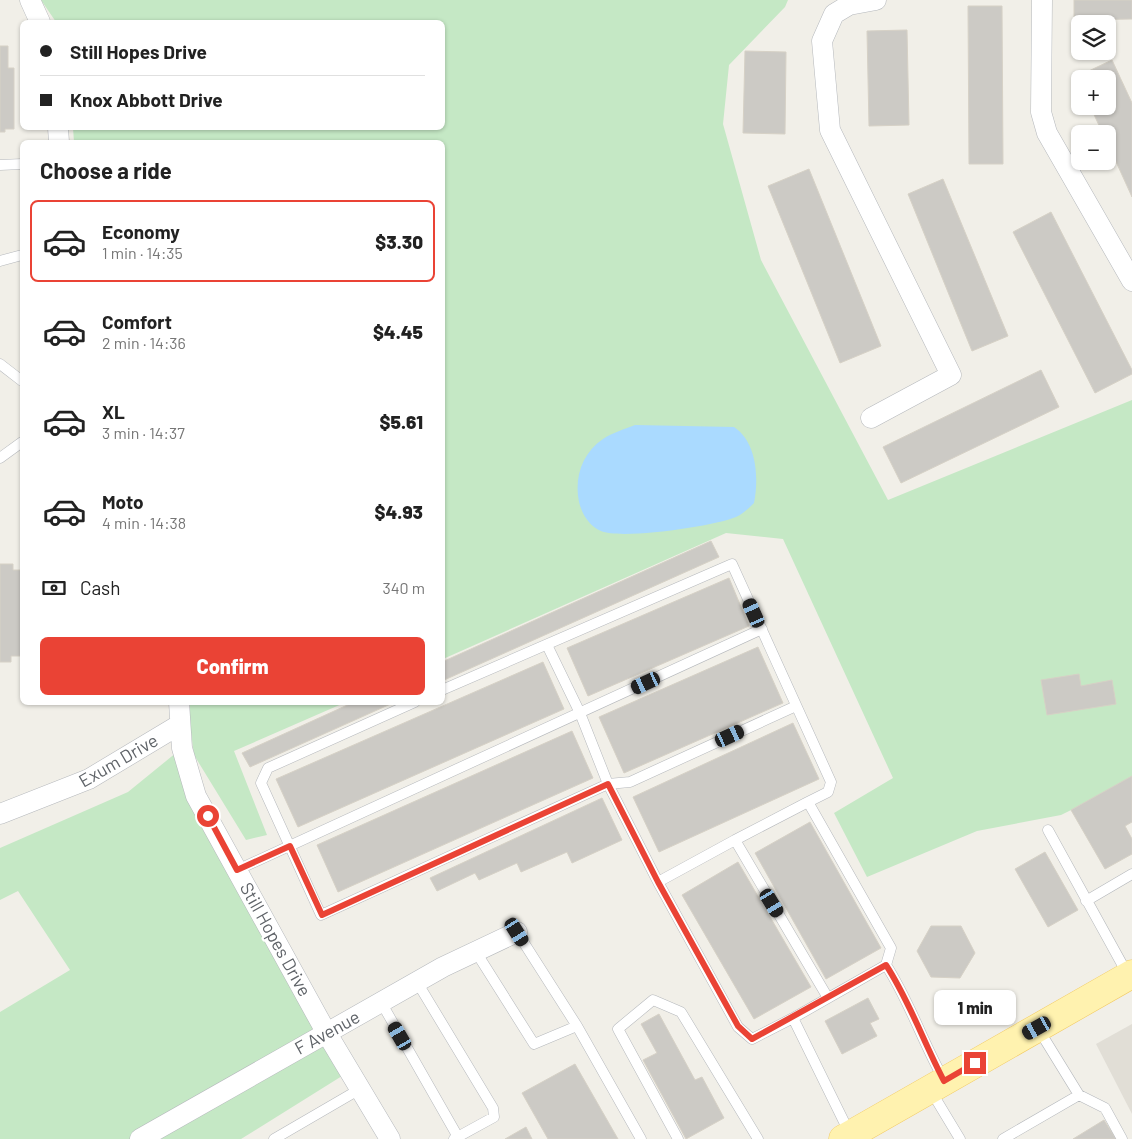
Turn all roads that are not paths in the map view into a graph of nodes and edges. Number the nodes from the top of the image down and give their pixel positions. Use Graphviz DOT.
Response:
graph roads {
  1 [pos="30,0"];
  2 [pos="876,0"];
  3 [pos="1042,0"];
  4 [pos="39,20"];
  5 [pos="20,164"];
  6 [pos="0,165"];
  7 [pos="20,256"];
  8 [pos="0,261"];
  9 [pos="1132,281"];
  10 [pos="0,364"];
  11 [pos="20,379"];
  12 [pos="870,418"];
  13 [pos="20,443"];
  14 [pos="0,458"];
  15 [pos="762,630"];
  16 [pos="547,645"];
  17 [pos="445,689"];
  18 [pos="178,705"];
  19 [pos="408,705"];
  20 [pos="796,706"];
  21 [pos="580,713"];
  22 [pos="178,725"];
  23 [pos="608,784"];
  24 [pos="808,802"];
  25 [pos="0,814"];
  26 [pos="1048,830"];
  27 [pos="735,840"];
  28 [pos="290,846"];
  29 [pos="237,870"];
  30 [pos="1132,874"];
  31 [pos="658,882"];
  32 [pos="1086,901"];
  33 [pos="517,932"];
  34 [pos="476,952"];
  35 [pos="886,965"];
  36 [pos="1130,975"];
  37 [pos="417,982"];
  38 [pos="828,998"];
  39 [pos="381,1002"];
  40 [pos="793,1018"];
  41 [pos="576,1026"];
  42 [pos="1037,1028"];
  43 [pos="326,1032"];
  44 [pos="937,1085"];
  45 [pos="360,1088"];
  46 [pos="1079,1095"];
  47 [pos="847,1137"];
  48 [pos="456,1138"];
  49 [pos="140,1139"];
  50 [pos="274,1139"];
  51 [pos="390,1139"];
  52 [pos="642,1139"];
  53 [pos="678,1139"];
  54 [pos="758,1139"];
  55 [pos="960,1139"];
  56 [pos="1003,1139"];
  57 [pos="1122,1139"];
  1 -- 4 [label="street"];
  2 -- 12 [label="street"];
  3 -- 9 [label="street"];
  5 -- 6 [label="lane"];
  7 -- 8 [label="lane"];
  10 -- 11 [label="lane"];
  13 -- 14 [label="lane"];
  15 -- 16 [label="lane"];
  15 -- 20 [label="lane"];
  15 -- 21 [label="lane"];
  16 -- 17 [label="lane"];
  16 -- 21 [label="lane"];
  18 -- 22 [label="street, Still Hopes Drive"];
  19 -- 28 [label="lane"];
  20 -- 23 [label="lane"];
  20 -- 24 [label="lane"];
  21 -- 23 [label="lane"];
  21 -- 28 [label="lane"];
  22 -- 25 [label="street, Exum Drive"];
  22 -- 29 [label="street, Still Hopes Drive"];
  23 -- 28 [label="lane"];
  23 -- 31 [label="lane"];
  24 -- 27 [label="lane"];
  24 -- 35 [label="lane"];
  26 -- 32 [label="lane"];
  27 -- 31 [label="lane"];
  27 -- 38 [label="lane"];
  28 -- 29 [label="lane"];
  29 -- 43 [label="street, Still Hopes Drive"];
  30 -- 32 [label="lane"];
  31 -- 40 [label="lane"];
  32 -- 36 [label="lane"];
  33 -- 34 [label="street, F Avenue"];
  33 -- 41 [label="lane"];
  34 -- 37 [label="street, F Avenue"];
  34 -- 41 [label="lane"];
  35 -- 38 [label="lane"];
  35 -- 44 [label="lane"];
  36 -- 42 [label="main road"];
  37 -- 39 [label="street, F Avenue"];
  37 -- 48 [label="lane"];
  38 -- 40 [label="lane"];
  39 -- 43 [label="street, F Avenue"];
  39 -- 48 [label="lane"];
  40 -- 47 [label="lane"];
  41 -- 52 [label="lane"];
  42 -- 44 [label="main road"];
  42 -- 46 [label="lane"];
  43 -- 45 [label="street, Still Hopes Drive"];
  43 -- 49 [label="street, F Avenue"];
  44 -- 47 [label="main road"];
  44 -- 55 [label="lane"];
  45 -- 50 [label="lane"];
  45 -- 51 [label="street, Still Hopes Drive"];
  46 -- 56 [label="lane"];
  46 -- 57 [label="lane"];
  53 -- 54 [label="lane"];
}
